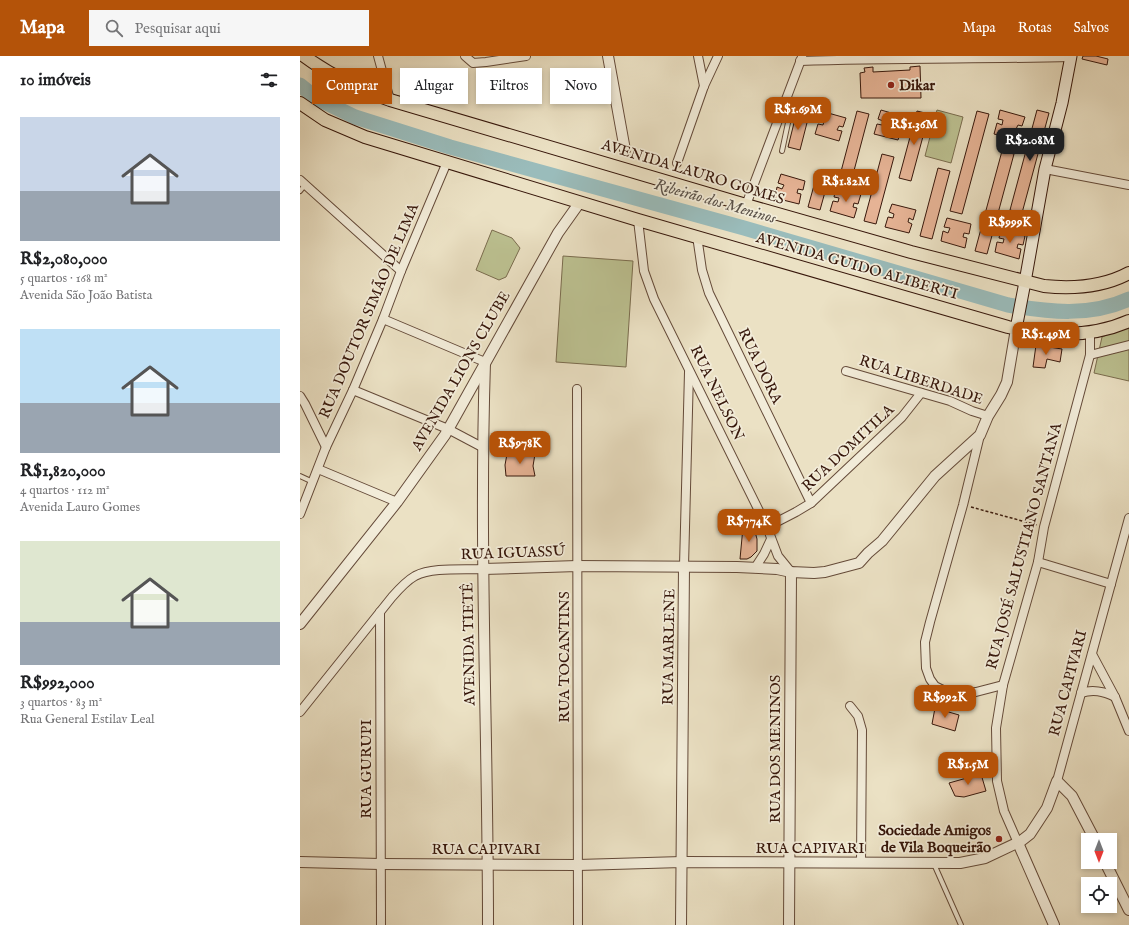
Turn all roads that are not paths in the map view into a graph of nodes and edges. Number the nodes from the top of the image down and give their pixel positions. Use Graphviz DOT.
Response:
graph roads {
  1 [pos="304,56"];
  2 [pos="378,56"];
  3 [pos="465,56"];
  4 [pos="526,56"];
  5 [pos="608,56"];
  6 [pos="698,56"];
  7 [pos="718,56"];
  8 [pos="884,57"];
  9 [pos="988,57"];
  10 [pos="1071,57"];
  11 [pos="801,59"];
  12 [pos="320,68"];
  13 [pos="381,68"];
  14 [pos="704,86"];
  15 [pos="392,101"];
  16 [pos="300,103"];
  17 [pos="792,104"];
  18 [pos="625,150"];
  19 [pos="782,151"];
  20 [pos="447,162"];
  21 [pos="677,163"];
  22 [pos="1045,169"];
  23 [pos="302,185"];
  24 [pos="1129,185"];
  25 [pos="580,202"];
  26 [pos="746,205"];
  27 [pos="638,220"];
  28 [pos="697,236"];
  29 [pos="401,271"];
  30 [pos="1129,273"];
  31 [pos="1024,286"];
  32 [pos="384,319"];
  33 [pos="1129,321"];
  34 [pos="1016,324"];
  35 [pos="1090,332"];
  36 [pos="1129,345"];
  37 [pos="1090,355"];
  38 [pos="486,362"];
  39 [pos="689,369"];
  40 [pos="846,371"];
  41 [pos="577,389"];
  42 [pos="353,390"];
  43 [pos="921,393"];
  44 [pos="300,396"];
  45 [pos="988,416"];
  46 [pos="448,429"];
  47 [pos="980,435"];
  48 [pos="326,447"];
  49 [pos="482,447"];
  50 [pos="318,469"];
  51 [pos="300,476"];
  52 [pos="313,483"];
  53 [pos="397,502"];
  54 [pos="811,502"];
  55 [pos="300,514"];
  56 [pos="1129,518"];
  57 [pos="767,528"];
  58 [pos="771,539"];
  59 [pos="1038,562"];
  60 [pos="577,566"];
  61 [pos="684,566"];
  62 [pos="755,568"];
  63 [pos="483,569"];
  64 [pos="791,572"];
  65 [pos="1111,584"];
  66 [pos="380,612"];
  67 [pos="300,624"];
  68 [pos="1092,654"];
  69 [pos="1003,685"];
  70 [pos="1081,693"];
  71 [pos="1115,697"];
  72 [pos="850,706"];
  73 [pos="300,712"];
  74 [pos="1129,731"];
  75 [pos="1057,781"];
  76 [pos="1090,833"];
  77 [pos="1018,843"];
  78 [pos="300,862"];
  79 [pos="682,862"];
  80 [pos="790,863"];
  81 [pos="934,863"];
  82 [pos="380,864"];
  83 [pos="488,864"];
  84 [pos="861,864"];
  85 [pos="578,865"];
  86 [pos="1108,869"];
  87 [pos="1129,910"];
  88 [pos="381,925"];
  89 [pos="488,925"];
  90 [pos="578,925"];
  91 [pos="681,925"];
  92 [pos="789,925"];
  93 [pos="961,925"];
  94 [pos="1054,925"];
  1 -- 12 [label="main road, AVENIDA LAURO GOMES"];
  2 -- 13 [label="street"];
  3 -- 4 [label="street"];
  5 -- 18 [label="street"];
  6 -- 14 [label="street"];
  7 -- 14 [label="street"];
  8 -- 9 [label="street"];
  8 -- 11 [label="street"];
  9 -- 10 [label="street"];
  10 -- 22 [label="main road"];
  11 -- 26 [label="street"];
  14 -- 21 [label="street"];
  15 -- 26 [label="main road, AVENIDA LAURO GOMES"];
  16 -- 20 [label="main road"];
  17 -- 19 [label="lane"];
  20 -- 25 [label="main road"];
  20 -- 29 [label="street, RUA DOUTOR SIMÃO DE LIMA"];
  22 -- 24 [label="street"];
  22 -- 31 [label="main road"];
  23 -- 29 [label="street"];
  25 -- 27 [label="main road, AVENIDA GUIDO ALIBERTI"];
  25 -- 38 [label="street, AVENIDA LIONS CLUBE"];
  26 -- 31 [label="main road, AVENIDA LAURO GOMES"];
  27 -- 28 [label="main road, AVENIDA GUIDO ALIBERTI"];
  27 -- 39 [label="street, RUA NELSON"];
  28 -- 34 [label="main road, AVENIDA GUIDO ALIBERTI"];
  28 -- 54 [label="street, RUA DORA"];
  29 -- 32 [label="street, RUA DOUTOR SIMÃO DE LIMA"];
  30 -- 31 [label="main road, AVENIDA LAURO GOMES"];
  31 -- 34 [label="main road"];
  32 -- 38 [label="street"];
  32 -- 42 [label="street, RUA DOUTOR SIMÃO DE LIMA"];
  33 -- 35 [label="main road, AVENIDA GUIDO ALIBERTI"];
  34 -- 35 [label="main road, AVENIDA GUIDO ALIBERTI"];
  34 -- 45 [label="street"];
  35 -- 37 [label="street, RUA JOSÉ SALUSTIANO SANTANA"];
  36 -- 37 [label="street"];
  37 -- 59 [label="street, RUA JOSÉ SALUSTIANO SANTANA"];
  38 -- 46 [label="street, AVENIDA LIONS CLUBE"];
  38 -- 49 [label="street, AVENIDA TIETÊ"];
  39 -- 57 [label="street, RUA NELSON"];
  39 -- 61 [label="street, RUA MARLENE"];
  40 -- 43 [label="street, RUA LIBERDADE"];
  41 -- 60 [label="street, RUA TOCANTINS"];
  42 -- 46 [label="street"];
  42 -- 48 [label="street, RUA DOUTOR SIMÃO DE LIMA"];
  43 -- 45 [label="street, RUA LIBERDADE"];
  43 -- 54 [label="street, RUA DOMITILA"];
  44 -- 48 [label="street"];
  45 -- 47 [label="street"];
  46 -- 49 [label="street"];
  46 -- 53 [label="street, AVENIDA LIONS CLUBE"];
  47 -- 64 [label="street, RUA IGUASSÚ"];
  47 -- 69 [label="street"];
  48 -- 50 [label="street, RUA DOUTOR SIMÃO DE LIMA"];
  49 -- 63 [label="street, AVENIDA TIETÊ"];
  50 -- 52 [label="street, RUA DOUTOR SIMÃO DE LIMA"];
  50 -- 53 [label="street"];
  51 -- 52 [label="lane"];
  52 -- 55 [label="street, RUA DOUTOR SIMÃO DE LIMA"];
  53 -- 67 [label="street, AVENIDA LIONS CLUBE"];
  54 -- 57 [label="street, RUA DOMITILA"];
  56 -- 65 [label="street, RUA CAPIVARI"];
  57 -- 58 [label="street, RUA NELSON"];
  58 -- 62 [label="street"];
  58 -- 64 [label="street, RUA NELSON"];
  59 -- 65 [label="street"];
  59 -- 69 [label="street, RUA JOSÉ SALUSTIANO SANTANA"];
  60 -- 61 [label="street, RUA IGUASSÚ"];
  60 -- 63 [label="street, RUA IGUASSÚ"];
  60 -- 85 [label="street, RUA TOCANTINS"];
  61 -- 62 [label="street, RUA IGUASSÚ"];
  61 -- 79 [label="street, RUA MARLENE"];
  62 -- 64 [label="street, RUA IGUASSÚ"];
  63 -- 66 [label="street, RUA IGUASSÚ"];
  63 -- 83 [label="street, AVENIDA TIETÊ"];
  64 -- 80 [label="street, RUA DOS MENINOS"];
  65 -- 68 [label="street, RUA CAPIVARI"];
  66 -- 73 [label="street, RUA IGUASSÚ"];
  66 -- 82 [label="street, RUA GURUPI"];
  68 -- 70 [label="street, RUA CAPIVARI"];
  68 -- 71 [label="street"];
  69 -- 77 [label="street, RUA JOSÉ SALUSTIANO SANTANA"];
  70 -- 71 [label="street"];
  70 -- 75 [label="street, RUA CAPIVARI"];
  71 -- 74 [label="street"];
  72 -- 84 [label="street"];
  75 -- 76 [label="street"];
  75 -- 77 [label="street, RUA CAPIVARI"];
  77 -- 81 [label="street, RUA CAPIVARI"];
  77 -- 94 [label="street, RUA JOSÉ SALUSTIANO SANTANA"];
  78 -- 82 [label="street, RUA CAPIVARI"];
  79 -- 80 [label="street, RUA CAPIVARI"];
  79 -- 85 [label="street, RUA CAPIVARI"];
  79 -- 91 [label="street, RUA MARLENE"];
  80 -- 84 [label="street, RUA CAPIVARI"];
  80 -- 92 [label="street, RUA DOS MENINOS"];
  81 -- 84 [label="street, RUA CAPIVARI"];
  81 -- 93 [label="lane"];
  82 -- 83 [label="street, RUA CAPIVARI"];
  82 -- 88 [label="street, RUA GURUPI"];
  83 -- 85 [label="street, RUA CAPIVARI"];
  83 -- 89 [label="street, AVENIDA TIETÊ"];
  85 -- 90 [label="street, RUA TOCANTINS"];
  86 -- 87 [label="street"];
}
